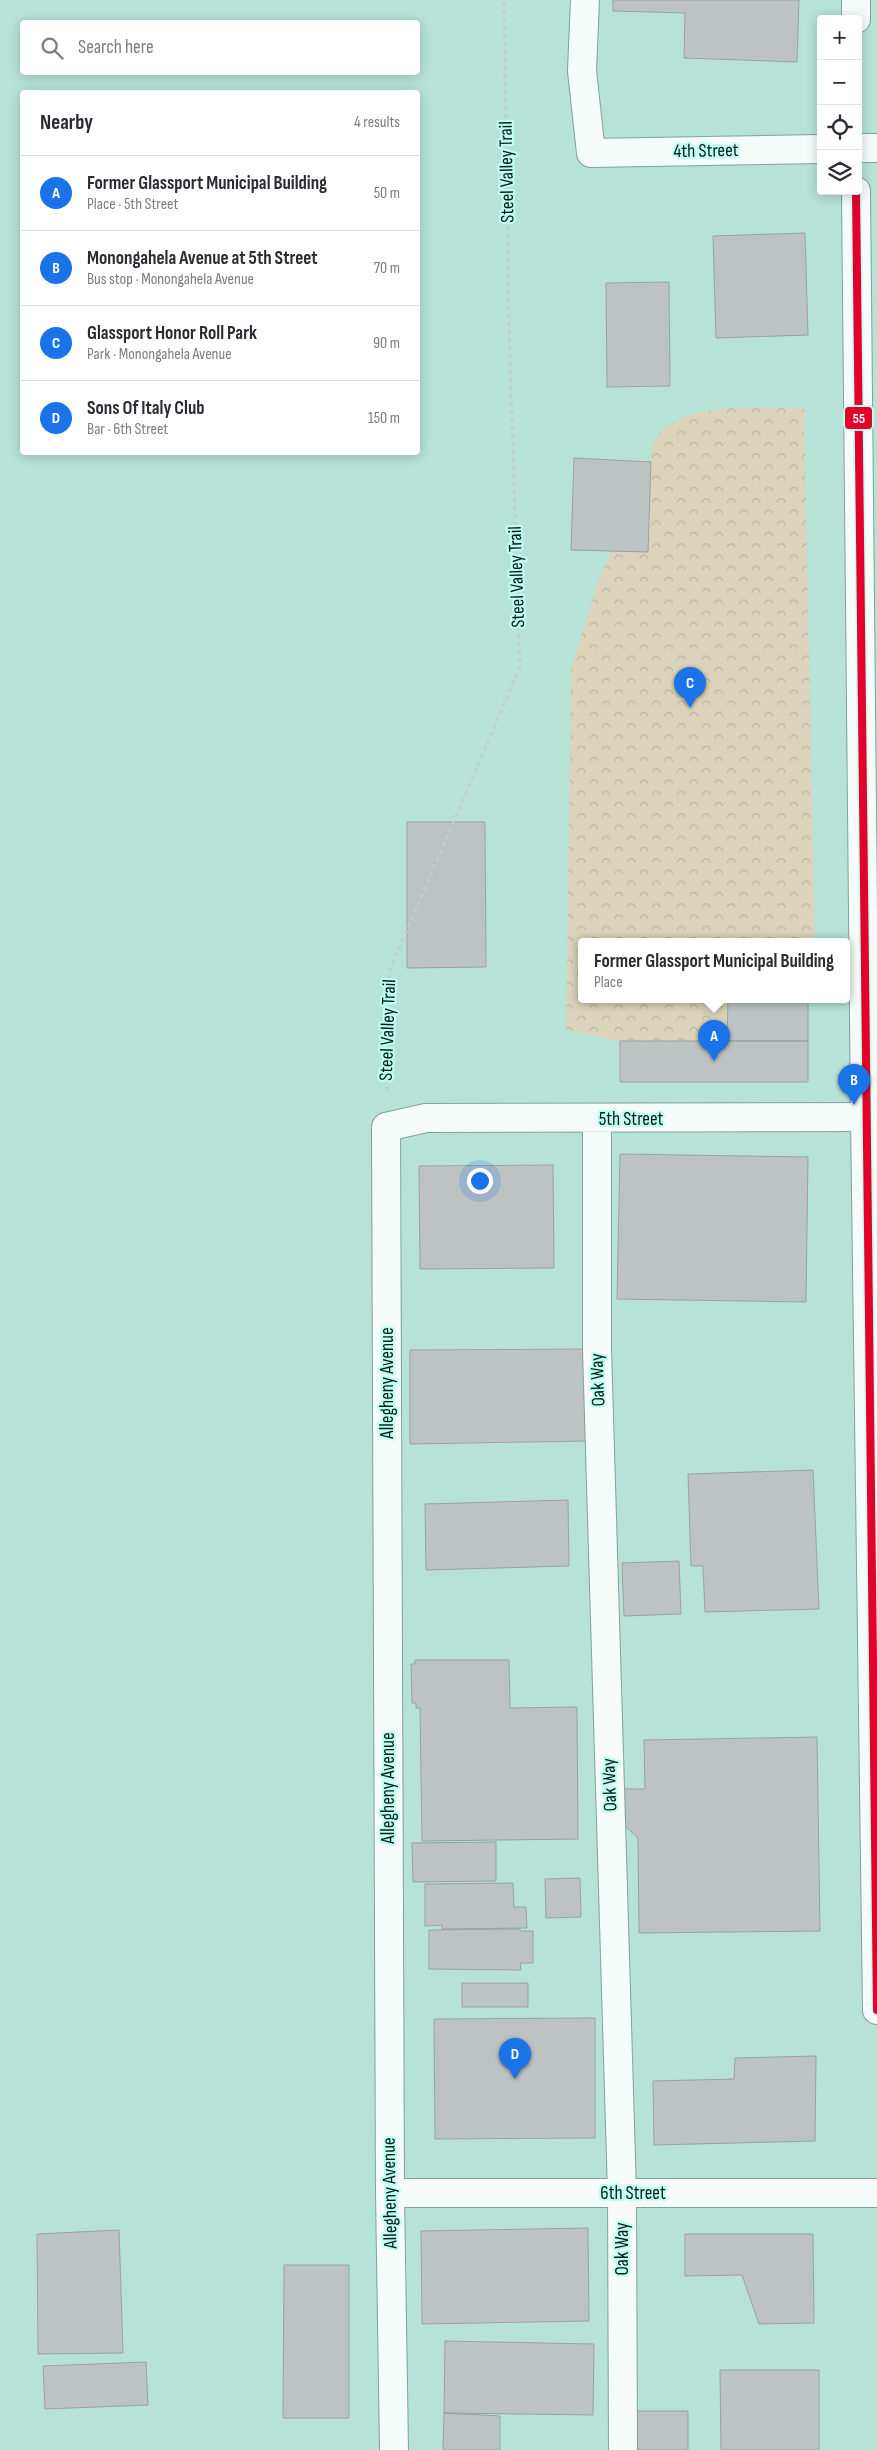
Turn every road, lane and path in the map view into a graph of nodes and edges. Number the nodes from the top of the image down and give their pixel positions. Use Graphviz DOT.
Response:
graph roads {
  1 [pos="504,0"];
  2 [pos="585,0"];
  3 [pos="856,0"];
  4 [pos="856,15"];
  5 [pos="862,148"];
  6 [pos="877,148"];
  7 [pos="817,149"];
  8 [pos="856,195"];
  9 [pos="871,1117"];
  10 [pos="597,1119"];
  11 [pos="386,1127"];
  12 [pos="877,2010"];
  13 [pos="390,2193"];
  14 [pos="622,2193"];
  15 [pos="877,2193"];
  16 [pos="394,2450"];
  17 [pos="623,2450"];
  1 -- 11 [label="path, Steel Valley Trail"];
  2 -- 7 [label="street, 4th Street"];
  3 -- 4 [label="street"];
  5 -- 6 [label="street"];
  8 -- 9 [label="street"];
  9 -- 10 [label="street, 5th Street"];
  9 -- 12 [label="street"];
  10 -- 11 [label="street, 5th Street"];
  10 -- 14 [label="street, Oak Way"];
  11 -- 13 [label="street, Allegheny Avenue"];
  13 -- 14 [label="street, 6th Street"];
  13 -- 16 [label="street, Allegheny Avenue"];
  14 -- 15 [label="street, 6th Street"];
  14 -- 17 [label="street, Oak Way"];
}
